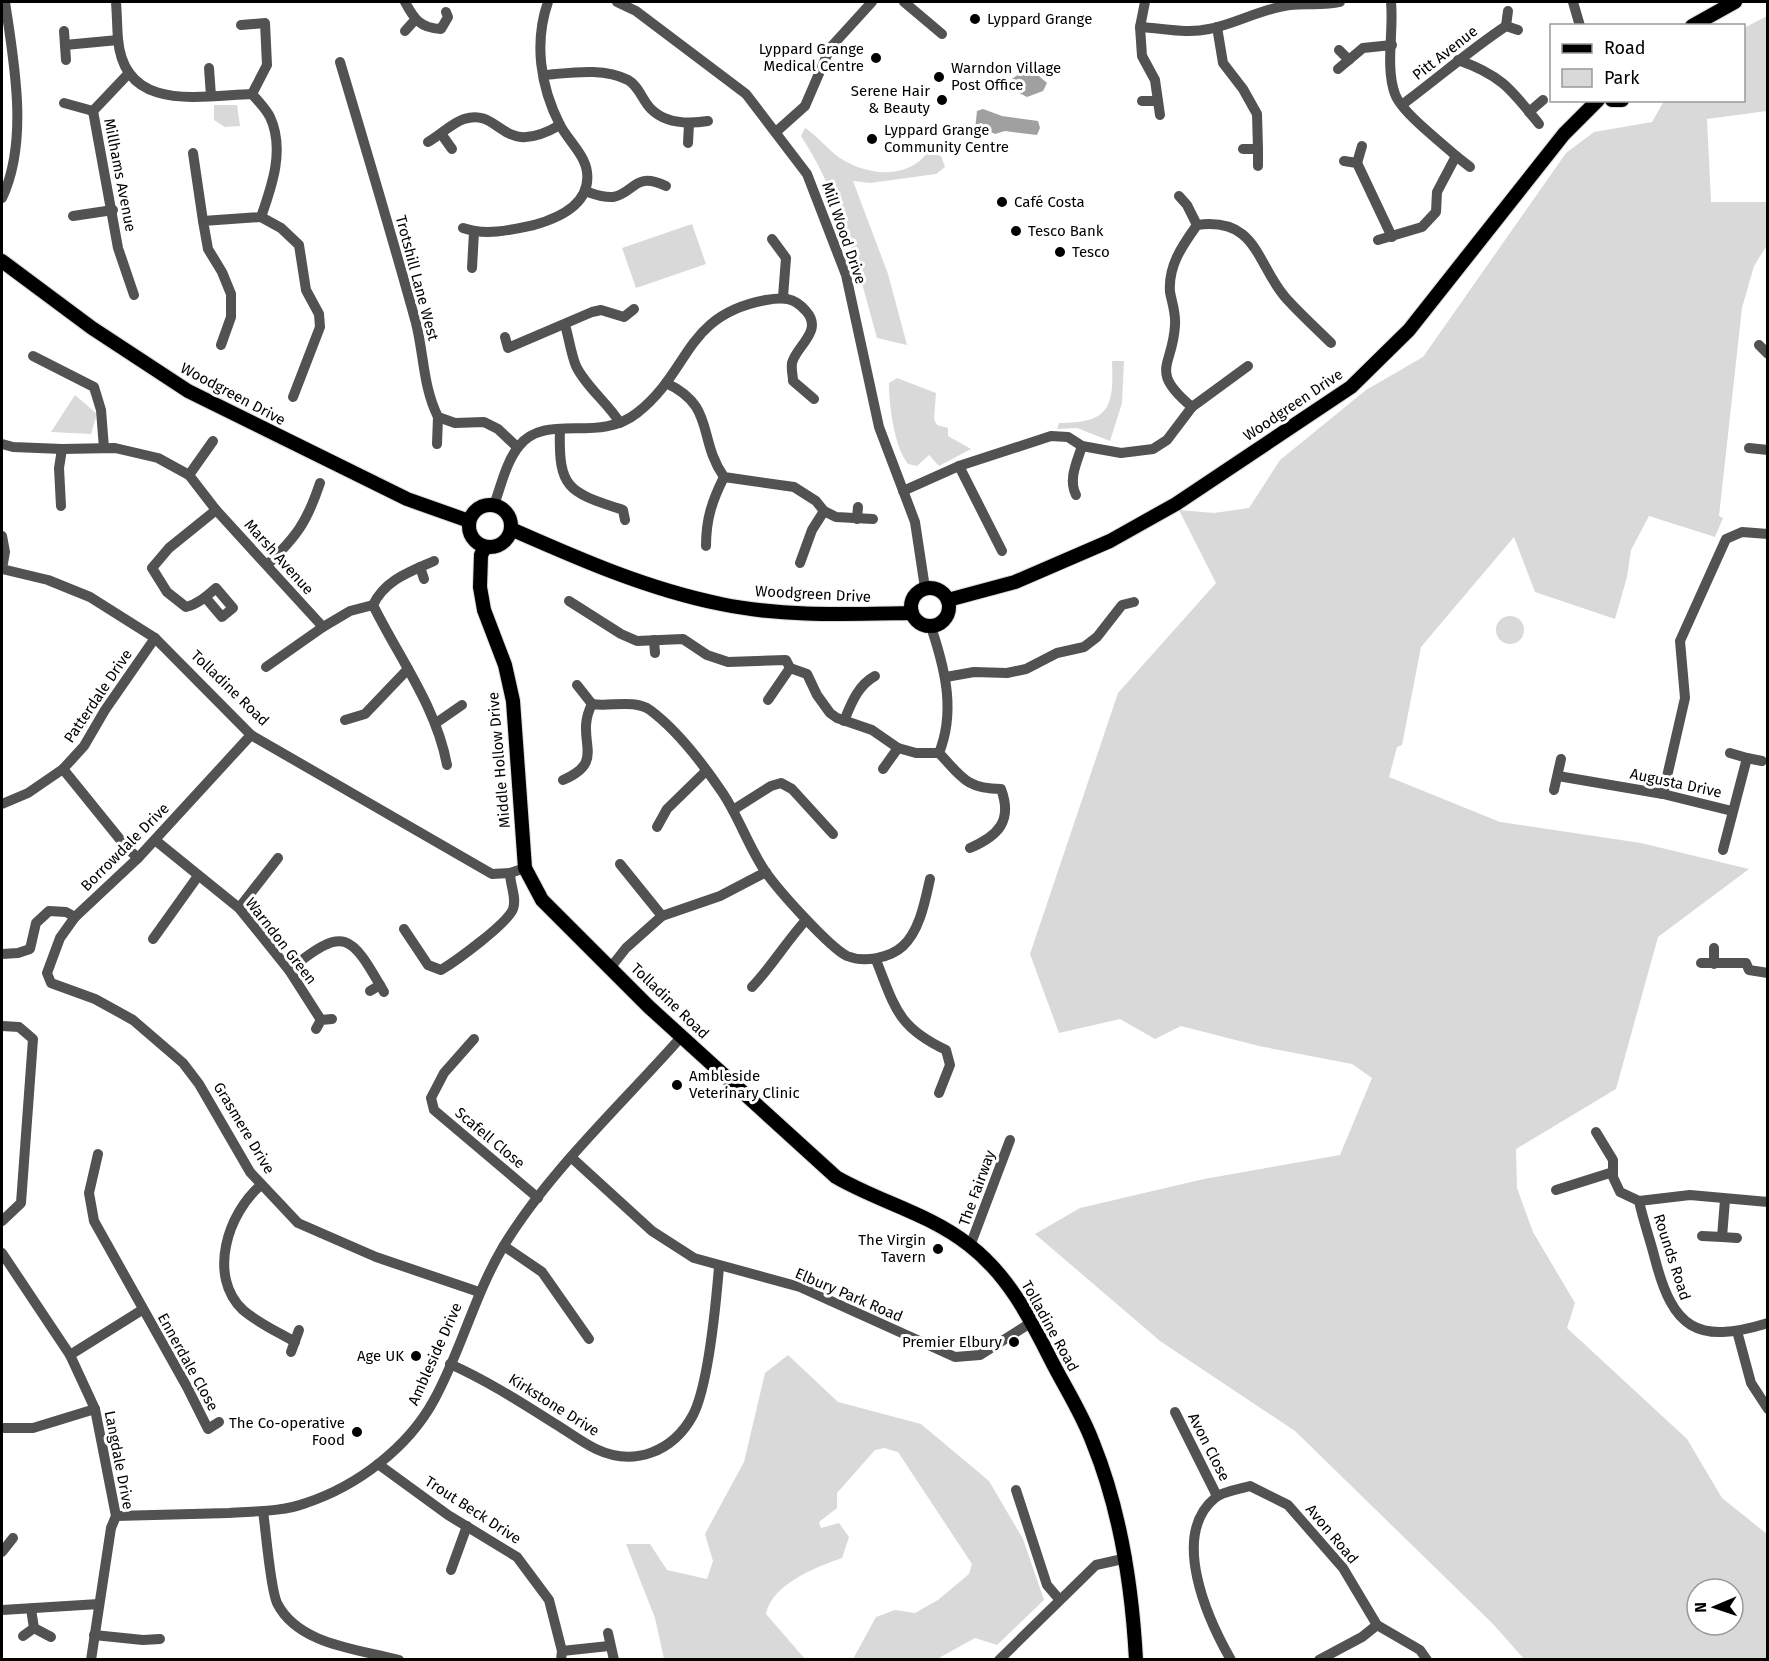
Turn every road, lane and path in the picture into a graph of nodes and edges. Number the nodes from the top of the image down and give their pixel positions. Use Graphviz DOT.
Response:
graph roads {
  1 [pos="5,2"];
  2 [pos="117,2"];
  3 [pos="405,2"];
  4 [pos="549,2"];
  5 [pos="617,2"];
  6 [pos="872,2"];
  7 [pos="904,2"];
  8 [pos="1145,2"];
  9 [pos="1340,2"];
  10 [pos="1391,2"];
  11 [pos="1573,2"];
  12 [pos="1735,2"];
  13 [pos="1305,3"];
  14 [pos="639,6"];
  15 [pos="1508,11"];
  16 [pos="446,12"];
  17 [pos="414,21"];
  18 [pos="1579,24"];
  19 [pos="1696,24"];
  20 [pos="241,25"];
  21 [pos="1506,26"];
  22 [pos="1140,27"];
  23 [pos="1217,27"];
  24 [pos="1518,30"];
  25 [pos="64,31"];
  26 [pos="405,31"];
  27 [pos="942,34"];
  28 [pos="118,40"];
  29 [pos="65,45"];
  30 [pos="1392,45"];
  31 [pos="1339,50"];
  32 [pos="66,60"];
  33 [pos="1349,60"];
  34 [pos="1458,60"];
  35 [pos="340,62"];
  36 [pos="209,68"];
  37 [pos="1338,69"];
  38 [pos="129,73"];
  39 [pos="544,75"];
  40 [pos="252,94"];
  41 [pos="211,96"];
  42 [pos="1158,100"];
  43 [pos="1543,100"];
  44 [pos="1142,101"];
  45 [pos="1596,102"];
  46 [pos="64,103"];
  47 [pos="1402,104"];
  48 [pos="93,111"];
  49 [pos="1530,112"];
  50 [pos="1160,115"];
  51 [pos="708,121"];
  52 [pos="689,124"];
  53 [pos="1539,124"];
  54 [pos="560,125"];
  55 [pos="777,131"];
  56 [pos="442,135"];
  57 [pos="428,141"];
  58 [pos="688,143"];
  59 [pos="1362,146"];
  60 [pos="452,149"];
  61 [pos="1243,149"];
  62 [pos="1258,149"];
  63 [pos="193,153"];
  64 [pos="1456,156"];
  65 [pos="1344,161"];
  66 [pos="1357,163"];
  67 [pos="1258,166"];
  68 [pos="1470,167"];
  69 [pos="666,186"];
  70 [pos="585,191"];
  71 [pos="1179,196"];
  72 [pos="2,198"];
  73 [pos="113,210"];
  74 [pos="73,216"];
  75 [pos="261,217"];
  76 [pos="203,221"];
  77 [pos="1197,225"];
  78 [pos="1392,237"];
  79 [pos="772,239"];
  80 [pos="1377,240"];
  81 [pos="2,261"];
  82 [pos="472,268"];
  83 [pos="134,295"];
  84 [pos="783,297"];
  85 [pos="634,309"];
  86 [pos="565,325"];
  87 [pos="505,337"];
  88 [pos="1331,343"];
  89 [pos="221,345"];
  90 [pos="1759,345"];
  91 [pos="1767,354"];
  92 [pos="33,356"];
  93 [pos="1248,366"];
  94 [pos="666,383"];
  95 [pos="293,398"];
  96 [pos="814,399"];
  97 [pos="1192,407"];
  98 [pos="438,417"];
  99 [pos="620,423"];
  100 [pos="560,429"];
  101 [pos="213,441"];
  102 [pos="2,444"];
  103 [pos="437,444"];
  104 [pos="1082,446"];
  105 [pos="517,447"];
  106 [pos="104,448"];
  107 [pos="1749,448"];
  108 [pos="63,449"];
  109 [pos="1767,450"];
  110 [pos="959,466"];
  111 [pos="189,475"];
  112 [pos="724,477"];
  113 [pos="320,483"];
  114 [pos="903,491"];
  115 [pos="1076,495"];
  116 [pos="494,505"];
  117 [pos="61,506"];
  118 [pos="858,507"];
  119 [pos="216,510"];
  120 [pos="824,511"];
  121 [pos="857,519"];
  122 [pos="873,519"];
  123 [pos="625,520"];
  124 [pos="469,521"];
  125 [pos="511,529"];
  126 [pos="1767,534"];
  127 [pos="2,537"];
  128 [pos="706,546"];
  129 [pos="485,547"];
  130 [pos="1002,551"];
  131 [pos="434,561"];
  132 [pos="800,563"];
  133 [pos="267,565"];
  134 [pos="420,567"];
  135 [pos="2,569"];
  136 [pos="424,579"];
  137 [pos="925,588"];
  138 [pos="205,597"];
  139 [pos="948,600"];
  140 [pos="569,601"];
  141 [pos="1134,602"];
  142 [pos="372,605"];
  143 [pos="912,613"];
  144 [pos="934,626"];
  145 [pos="323,627"];
  146 [pos="156,638"];
  147 [pos="654,640"];
  148 [pos="655,653"];
  149 [pos="266,667"];
  150 [pos="790,668"];
  151 [pos="408,669"];
  152 [pos="875,676"];
  153 [pos="946,677"];
  154 [pos="577,685"];
  155 [pos="768,700"];
  156 [pos="592,704"];
  157 [pos="462,705"];
  158 [pos="345,720"];
  159 [pos="844,721"];
  160 [pos="435,723"];
  161 [pos="252,735"];
  162 [pos="898,748"];
  163 [pos="939,753"];
  164 [pos="1730,753"];
  165 [pos="1747,758"];
  166 [pos="1561,759"];
  167 [pos="1762,760"];
  168 [pos="447,765"];
  169 [pos="883,769"];
  170 [pos="63,770"];
  171 [pos="706,771"];
  172 [pos="1558,776"];
  173 [pos="563,780"];
  174 [pos="1554,790"];
  175 [pos="1663,794"];
  176 [pos="2,804"];
  177 [pos="733,810"];
  178 [pos="1732,811"];
  179 [pos="657,827"];
  180 [pos="833,834"];
  181 [pos="155,840"];
  182 [pos="970,848"];
  183 [pos="1723,850"];
  184 [pos="138,858"];
  185 [pos="271,861"];
  186 [pos="620,864"];
  187 [pos="525,868"];
  188 [pos="766,872"];
  189 [pos="510,873"];
  190 [pos="198,876"];
  191 [pos="930,879"];
  192 [pos="239,908"];
  193 [pos="662,916"];
  194 [pos="75,917"];
  195 [pos="806,920"];
  196 [pos="404,929"];
  197 [pos="153,939"];
  198 [pos="1714,948"];
  199 [pos="2,954"];
  200 [pos="876,960"];
  201 [pos="1701,963"];
  202 [pos="1714,964"];
  203 [pos="611,967"];
  204 [pos="289,970"];
  205 [pos="1767,973"];
  206 [pos="752,987"];
  207 [pos="61,988"];
  208 [pos="370,992"];
  209 [pos="323,1023"];
  210 [pos="2,1026"];
  211 [pos="682,1036"];
  212 [pos="474,1039"];
  213 [pos="939,1093"];
  214 [pos="1596,1132"];
  215 [pos="1010,1140"];
  216 [pos="98,1154"];
  217 [pos="572,1158"];
  218 [pos="1613,1172"];
  219 [pos="261,1185"];
  220 [pos="1556,1190"];
  221 [pos="538,1198"];
  222 [pos="1725,1200"];
  223 [pos="1639,1201"];
  224 [pos="1767,1202"];
  225 [pos="2,1221"];
  226 [pos="1702,1236"];
  227 [pos="1722,1237"];
  228 [pos="1737,1238"];
  229 [pos="504,1246"];
  230 [pos="970,1246"];
  231 [pos="2,1254"];
  232 [pos="719,1267"];
  233 [pos="479,1292"];
  234 [pos="142,1310"];
  235 [pos="1032,1322"];
  236 [pos="1767,1323"];
  237 [pos="299,1330"];
  238 [pos="1737,1331"];
  239 [pos="588,1332"];
  240 [pos="70,1355"];
  241 [pos="450,1364"];
  242 [pos="95,1409"];
  243 [pos="1767,1409"];
  244 [pos="1175,1412"];
  245 [pos="219,1422"];
  246 [pos="2,1428"];
  247 [pos="378,1464"];
  248 [pos="1016,1490"];
  249 [pos="1217,1496"];
  250 [pos="263,1511"];
  251 [pos="116,1516"];
  252 [pos="467,1526"];
  253 [pos="13,1538"];
  254 [pos="2,1552"];
  255 [pos="1127,1558"];
  256 [pos="451,1570"];
  257 [pos="1059,1599"];
  258 [pos="99,1604"];
  259 [pos="31,1609"];
  260 [pos="2,1610"];
  261 [pos="1377,1625"];
  262 [pos="34,1628"];
  263 [pos="608,1633"];
  264 [pos="94,1635"];
  265 [pos="23,1636"];
  266 [pos="51,1636"];
  267 [pos="160,1639"];
  268 [pos="609,1646"];
  269 [pos="561,1655"];
  270 [pos="91,1659"];
  271 [pos="399,1659"];
  272 [pos="614,1659"];
  273 [pos="999,1659"];
  274 [pos="1136,1659"];
  275 [pos="1230,1659"];
  276 [pos="1320,1659"];
  277 [pos="1427,1659"];
  1 -- 72 [label="street"];
  2 -- 28 [label="street"];
  3 -- 17 [label="street"];
  4 -- 39 [label="street"];
  5 -- 14 [label="street, Mill Wood Drive"];
  6 -- 55 [label="street"];
  7 -- 27 [label="street"];
  8 -- 22 [label="street"];
  9 -- 13 [label="street"];
  10 -- 30 [label="street"];
  11 -- 18 [label="street"];
  12 -- 19 [label="main road"];
  13 -- 23 [label="street"];
  14 -- 55 [label="street, Mill Wood Drive"];
  15 -- 21 [label="street"];
  16 -- 17 [label="street"];
  17 -- 26 [label="street"];
  20 -- 40 [label="street"];
  21 -- 24 [label="street"];
  21 -- 34 [label="street, Pitt Avenue"];
  22 -- 23 [label="street"];
  22 -- 42 [label="street"];
  23 -- 62 [label="street"];
  25 -- 29 [label="street"];
  28 -- 29 [label="street"];
  28 -- 38 [label="street"];
  29 -- 32 [label="street"];
  30 -- 33 [label="street"];
  30 -- 47 [label="street"];
  31 -- 33 [label="street"];
  33 -- 37 [label="street"];
  34 -- 47 [label="street, Pitt Avenue"];
  34 -- 49 [label="street"];
  35 -- 98 [label="street, Trotshill Lane West"];
  36 -- 41 [label="street"];
  38 -- 41 [label="street"];
  38 -- 48 [label="street, Millhams Avenue"];
  39 -- 52 [label="street"];
  39 -- 54 [label="street"];
  40 -- 41 [label="street"];
  40 -- 75 [label="street"];
  42 -- 44 [label="street"];
  42 -- 50 [label="street"];
  43 -- 49 [label="street"];
  45 -- 139 [label="main road, Woodgreen Drive"];
  46 -- 48 [label="street"];
  47 -- 64 [label="street"];
  48 -- 73 [label="street, Millhams Avenue"];
  49 -- 53 [label="street"];
  51 -- 52 [label="street"];
  52 -- 58 [label="street"];
  54 -- 56 [label="street"];
  54 -- 70 [label="street"];
  55 -- 114 [label="street, Mill Wood Drive"];
  56 -- 57 [label="street"];
  56 -- 60 [label="street"];
  59 -- 66 [label="street"];
  61 -- 62 [label="street"];
  62 -- 67 [label="street"];
  63 -- 76 [label="street"];
  64 -- 68 [label="street"];
  64 -- 78 [label="street"];
  65 -- 66 [label="street"];
  66 -- 78 [label="street"];
  69 -- 70 [label="street"];
  70 -- 82 [label="street"];
  71 -- 77 [label="street"];
  73 -- 74 [label="street"];
  73 -- 83 [label="street, Millhams Avenue"];
  75 -- 76 [label="street"];
  75 -- 95 [label="street"];
  76 -- 89 [label="street"];
  77 -- 88 [label="street"];
  77 -- 97 [label="street"];
  78 -- 80 [label="street"];
  79 -- 84 [label="street"];
  81 -- 124 [label="main road, Woodgreen Drive"];
  84 -- 94 [label="street"];
  84 -- 96 [label="street"];
  85 -- 86 [label="street"];
  86 -- 87 [label="street"];
  86 -- 99 [label="street"];
  90 -- 91 [label="street"];
  92 -- 106 [label="street"];
  93 -- 97 [label="street"];
  94 -- 99 [label="street"];
  94 -- 112 [label="street"];
  97 -- 104 [label="street"];
  98 -- 103 [label="street"];
  98 -- 105 [label="street"];
  99 -- 100 [label="street"];
  100 -- 105 [label="street"];
  100 -- 123 [label="street"];
  101 -- 111 [label="street"];
  102 -- 108 [label="street, Marsh Avenue"];
  104 -- 110 [label="street"];
  104 -- 115 [label="street"];
  105 -- 116 [label="street"];
  106 -- 108 [label="street, Marsh Avenue"];
  106 -- 111 [label="street, Marsh Avenue"];
  107 -- 109 [label="street"];
  108 -- 117 [label="street"];
  110 -- 114 [label="street"];
  110 -- 130 [label="street"];
  111 -- 119 [label="street, Marsh Avenue"];
  112 -- 120 [label="street"];
  112 -- 128 [label="street"];
  113 -- 133 [label="street"];
  114 -- 137 [label="street, Mill Wood Drive"];
  116 -- 124 [label="main road"];
  116 -- 125 [label="main road"];
  118 -- 121 [label="street"];
  119 -- 133 [label="street, Marsh Avenue"];
  119 -- 138 [label="street"];
  120 -- 121 [label="street"];
  120 -- 132 [label="street"];
  121 -- 122 [label="street"];
  124 -- 129 [label="main road"];
  125 -- 129 [label="main road"];
  125 -- 143 [label="main road, Woodgreen Drive"];
  126 -- 175 [label="street"];
  127 -- 135 [label="street, Tolladine Road"];
  129 -- 187 [label="main road, Middle Hollow Drive"];
  131 -- 134 [label="street"];
  133 -- 145 [label="street, Marsh Avenue"];
  134 -- 136 [label="street"];
  134 -- 142 [label="street"];
  135 -- 146 [label="street, Tolladine Road"];
  137 -- 139 [label="main road"];
  137 -- 143 [label="main road"];
  139 -- 144 [label="main road"];
  140 -- 147 [label="street"];
  141 -- 153 [label="street"];
  142 -- 145 [label="street"];
  142 -- 151 [label="street"];
  143 -- 144 [label="main road"];
  144 -- 153 [label="street"];
  145 -- 149 [label="street"];
  146 -- 161 [label="street, Tolladine Road"];
  146 -- 170 [label="street, Patterdale Drive"];
  147 -- 148 [label="street"];
  147 -- 150 [label="street"];
  150 -- 155 [label="street"];
  150 -- 159 [label="street"];
  151 -- 158 [label="street"];
  151 -- 160 [label="street"];
  152 -- 159 [label="street"];
  153 -- 163 [label="street"];
  154 -- 156 [label="street"];
  156 -- 171 [label="street"];
  156 -- 173 [label="street"];
  157 -- 160 [label="street"];
  159 -- 162 [label="street"];
  160 -- 168 [label="street"];
  161 -- 181 [label="street, Borrowdale Drive"];
  161 -- 189 [label="street, Tolladine Road"];
  162 -- 163 [label="street"];
  162 -- 169 [label="street"];
  163 -- 182 [label="street"];
  164 -- 165 [label="street"];
  165 -- 167 [label="street"];
  165 -- 178 [label="street, Augusta Drive"];
  166 -- 172 [label="street"];
  170 -- 176 [label="street, Patterdale Drive"];
  170 -- 184 [label="street"];
  171 -- 177 [label="street"];
  171 -- 179 [label="street"];
  172 -- 174 [label="street"];
  172 -- 175 [label="street, Augusta Drive"];
  175 -- 178 [label="street, Augusta Drive"];
  177 -- 180 [label="street"];
  177 -- 188 [label="street"];
  178 -- 183 [label="street"];
  181 -- 184 [label="street, Borrowdale Drive"];
  181 -- 190 [label="street, Warndon Green"];
  184 -- 194 [label="street, Borrowdale Drive"];
  185 -- 192 [label="street"];
  186 -- 193 [label="street"];
  187 -- 189 [label="street, Tolladine Road"];
  187 -- 203 [label="main road, Tolladine Road"];
  188 -- 193 [label="street"];
  188 -- 195 [label="street"];
  189 -- 196 [label="street"];
  190 -- 192 [label="street, Warndon Green"];
  190 -- 197 [label="street"];
  191 -- 200 [label="street"];
  192 -- 204 [label="street, Warndon Green"];
  193 -- 203 [label="street"];
  194 -- 199 [label="street"];
  194 -- 207 [label="street, Borrowdale Drive"];
  195 -- 200 [label="street"];
  195 -- 206 [label="street"];
  198 -- 202 [label="street"];
  200 -- 213 [label="street"];
  201 -- 202 [label="street"];
  202 -- 205 [label="street"];
  203 -- 211 [label="main road, Tolladine Road"];
  204 -- 208 [label="street"];
  204 -- 209 [label="street, Warndon Green"];
  207 -- 219 [label="street, Grasmere Drive"];
  210 -- 225 [label="street"];
  211 -- 217 [label="street, Ambleside Drive"];
  211 -- 230 [label="main road, Tolladine Road"];
  212 -- 221 [label="street, Scafell Close"];
  214 -- 218 [label="street, Rounds Road"];
  215 -- 230 [label="street, The Fairway"];
  216 -- 234 [label="street, Ennerdale Close"];
  217 -- 221 [label="street, Ambleside Drive"];
  217 -- 232 [label="street, Elbury Park Road"];
  218 -- 220 [label="street"];
  218 -- 223 [label="street, Rounds Road"];
  219 -- 233 [label="street, Grasmere Drive"];
  219 -- 237 [label="street"];
  221 -- 229 [label="street, Ambleside Drive"];
  222 -- 223 [label="street"];
  222 -- 224 [label="street"];
  222 -- 227 [label="street"];
  223 -- 238 [label="street, Rounds Road"];
  226 -- 227 [label="street"];
  227 -- 228 [label="street"];
  229 -- 233 [label="street, Ambleside Drive"];
  229 -- 239 [label="street"];
  230 -- 235 [label="main road, Tolladine Road"];
  231 -- 240 [label="street, Langdale Drive"];
  232 -- 235 [label="street, Elbury Park Road"];
  232 -- 241 [label="street, Kirkstone Drive"];
  233 -- 241 [label="street, Ambleside Drive"];
  234 -- 240 [label="street, Ennerdale Close"];
  234 -- 245 [label="street, Ennerdale Close"];
  235 -- 255 [label="main road, Tolladine Road"];
  236 -- 238 [label="street, Rounds Road"];
  238 -- 243 [label="street"];
  240 -- 242 [label="street, Langdale Drive"];
  241 -- 247 [label="street, Ambleside Drive"];
  242 -- 246 [label="street"];
  242 -- 251 [label="street, Langdale Drive"];
  244 -- 249 [label="street, Avon Close"];
  247 -- 250 [label="street, Ambleside Drive"];
  247 -- 252 [label="street, Trout Beck Drive"];
  248 -- 257 [label="street"];
  249 -- 261 [label="street, Avon Road"];
  249 -- 275 [label="street"];
  250 -- 251 [label="street, Ambleside Drive"];
  250 -- 271 [label="street"];
  251 -- 258 [label="street, Langdale Drive"];
  252 -- 256 [label="street"];
  252 -- 269 [label="street, Trout Beck Drive"];
  253 -- 254 [label="street"];
  255 -- 257 [label="street"];
  255 -- 274 [label="main road, Tolladine Road"];
  257 -- 273 [label="street"];
  258 -- 259 [label="street"];
  258 -- 264 [label="street, Langdale Drive"];
  259 -- 260 [label="street"];
  259 -- 262 [label="street"];
  261 -- 276 [label="street"];
  261 -- 277 [label="street, Avon Road"];
  262 -- 265 [label="street"];
  262 -- 266 [label="street"];
  263 -- 268 [label="street"];
  264 -- 267 [label="street"];
  264 -- 270 [label="street, Langdale Drive"];
  268 -- 269 [label="street"];
  268 -- 272 [label="street"];
}
